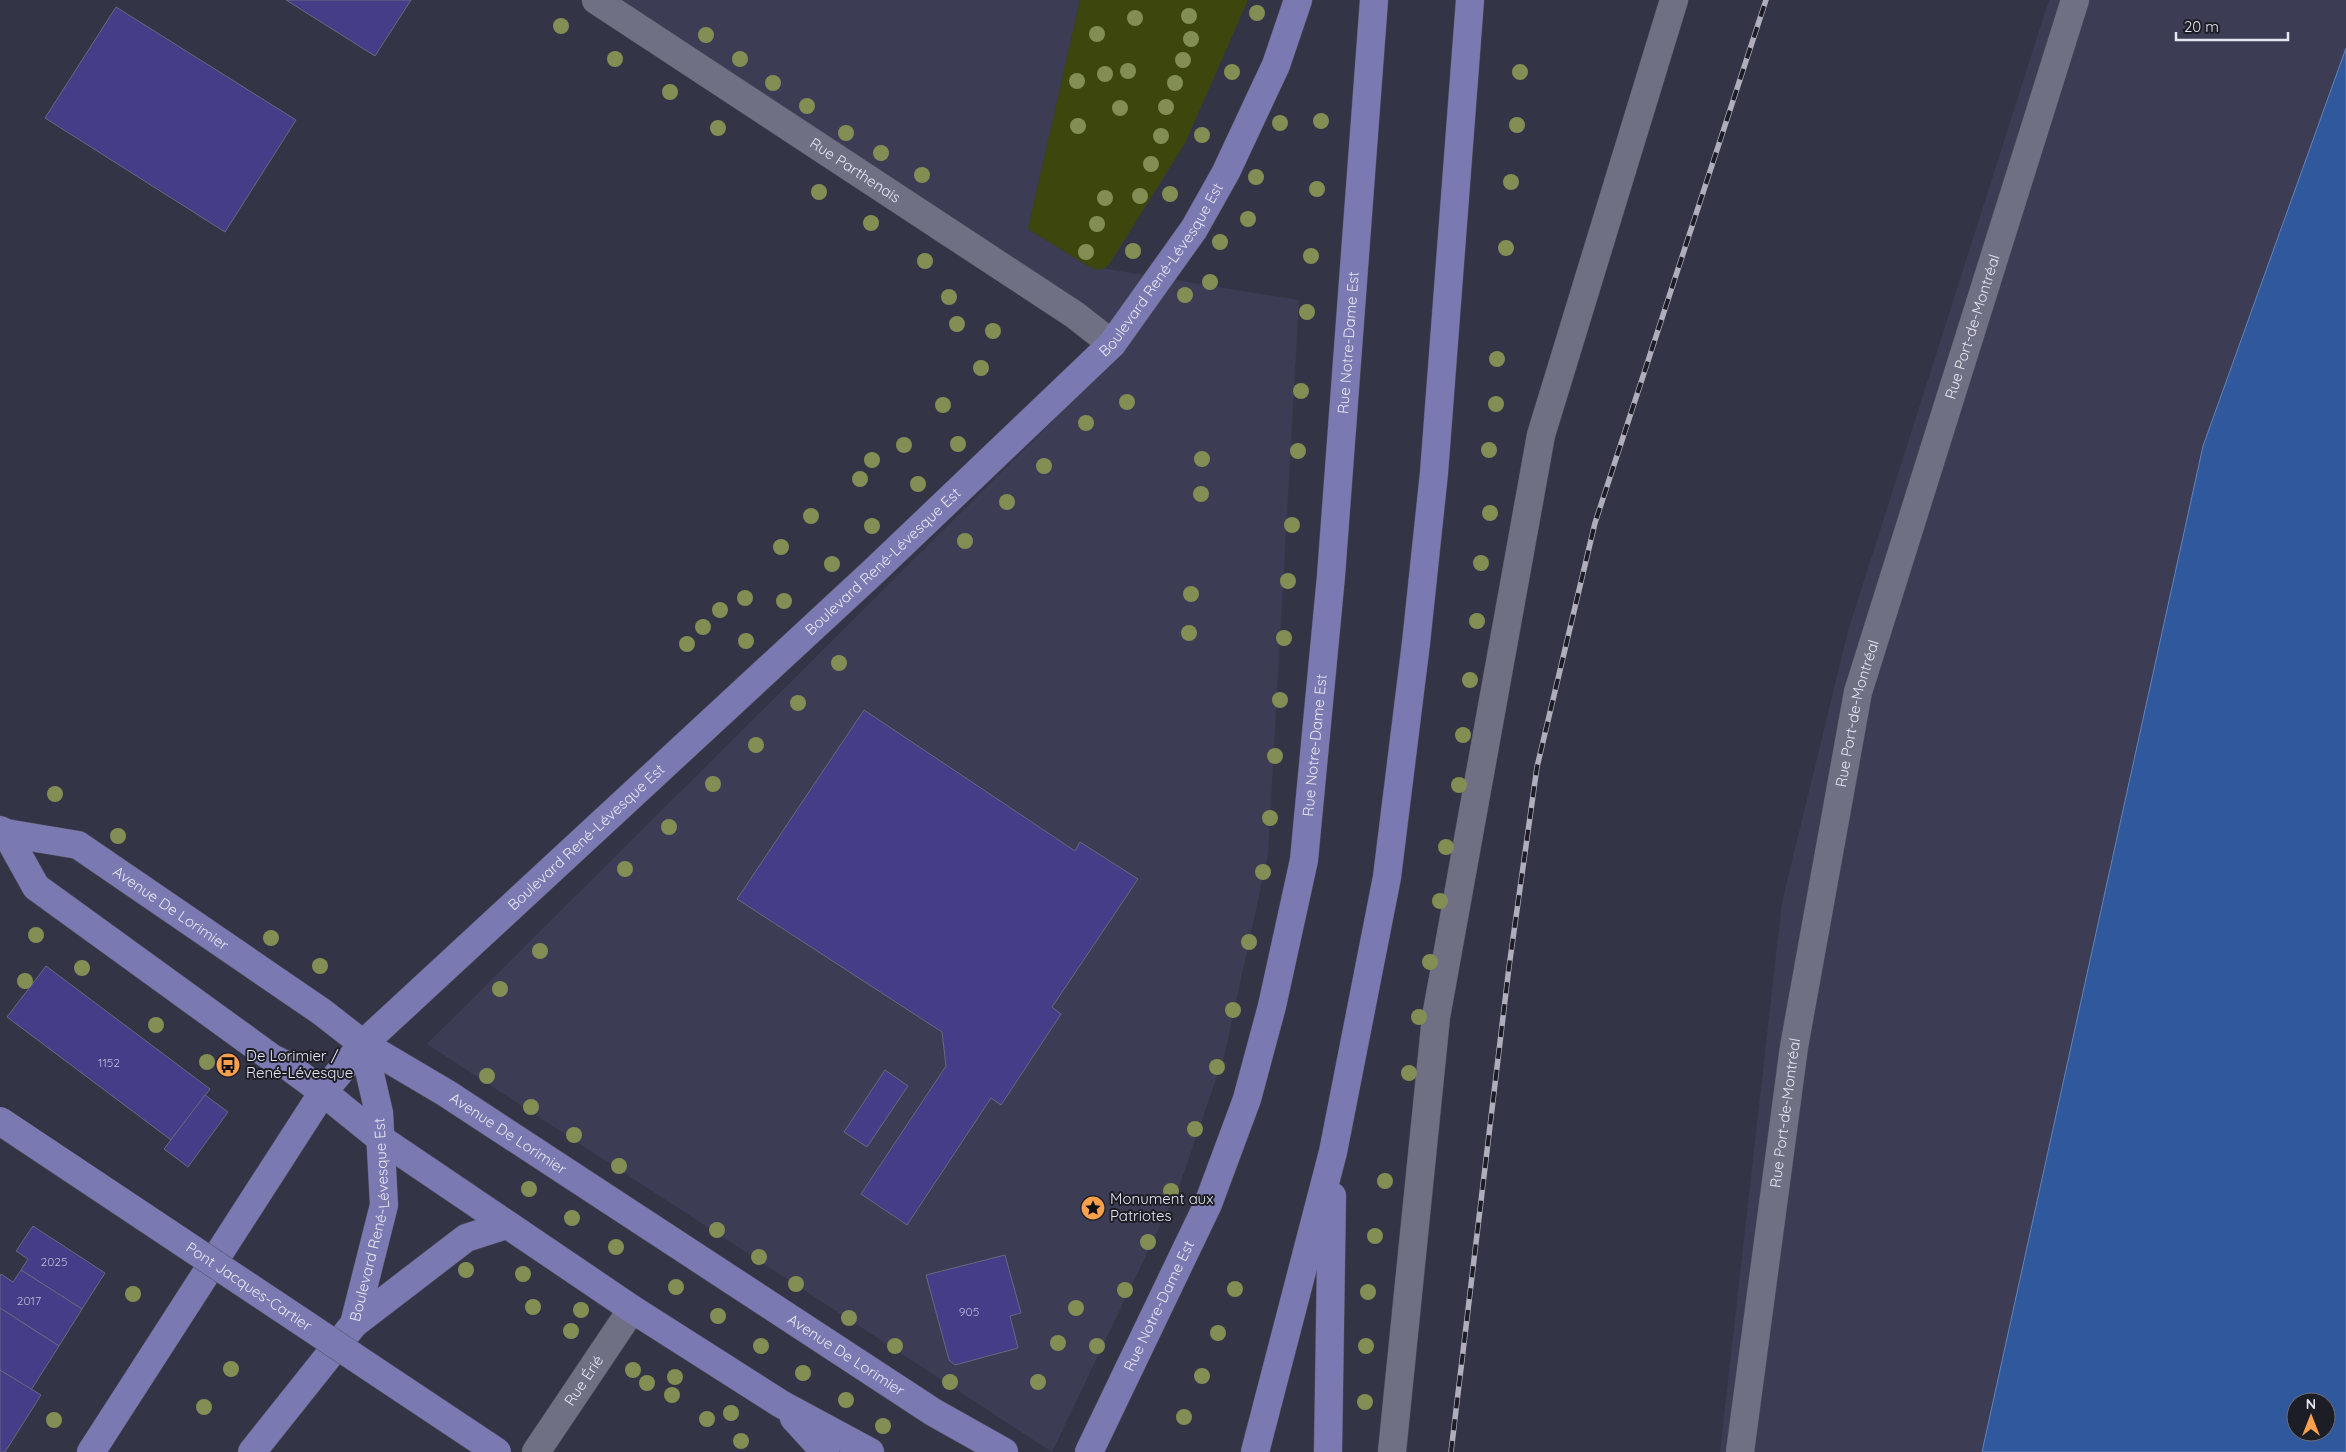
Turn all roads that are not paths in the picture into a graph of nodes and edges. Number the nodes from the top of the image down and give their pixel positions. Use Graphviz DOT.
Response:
graph roads {
  1 [pos="596,0"];
  2 [pos="1298,0"];
  3 [pos="1374,0"];
  4 [pos="1470,0"];
  5 [pos="1674,0"];
  6 [pos="2075,0"];
  7 [pos="1112,344"];
  8 [pos="3,832"];
  9 [pos="363,1044"];
  10 [pos="323,1092"];
  11 [pos="0,1121"];
  12 [pos="381,1139"];
  13 [pos="1333,1152"];
  14 [pos="506,1225"];
  15 [pos="632,1309"];
  16 [pos="354,1324"];
  17 [pos="782,1404"];
  18 [pos="90,1452"];
  19 [pos="252,1452"];
  20 [pos="497,1452"];
  21 [pos="536,1452"];
  22 [pos="825,1452"];
  23 [pos="870,1452"];
  24 [pos="1004,1452"];
  25 [pos="1089,1452"];
  26 [pos="1255,1452"];
  27 [pos="1328,1452"];
  28 [pos="1392,1452"];
  29 [pos="1740,1452"];
  1 -- 7 [label="street, Rue Parthenais"];
  2 -- 7 [label="main road, Boulevard René-Lévesque Est"];
  3 -- 25 [label="main road, Rue Notre-Dame Est"];
  4 -- 13 [label="main road"];
  5 -- 28 [label="street"];
  6 -- 29 [label="street, Rue Port-de-Montréal"];
  7 -- 9 [label="main road, Boulevard René-Lévesque Est"];
  8 -- 9 [label="main road, Avenue De Lorimier"];
  8 -- 10 [label="main road, Avenue De Lorimier"];
  9 -- 10 [label="main road, Boulevard René-Lévesque Est"];
  9 -- 12 [label="main road, Boulevard René-Lévesque Est"];
  9 -- 24 [label="main road, Avenue De Lorimier"];
  10 -- 12 [label="main road, Avenue De Lorimier"];
  10 -- 18 [label="main road, Boulevard René-Lévesque Est"];
  11 -- 20 [label="main road, Pont Jacques-Cartier, bridge"];
  12 -- 14 [label="main road, Avenue De Lorimier"];
  12 -- 16 [label="main road, Boulevard René-Lévesque Est"];
  13 -- 26 [label="main road"];
  13 -- 27 [label="main road"];
  14 -- 15 [label="main road, Avenue De Lorimier"];
  14 -- 16 [label="main road"];
  15 -- 17 [label="main road, Avenue De Lorimier"];
  15 -- 21 [label="street, Rue Érié"];
  16 -- 19 [label="main road, Boulevard René-Lévesque Est"];
  17 -- 22 [label="main road"];
  17 -- 23 [label="main road, Avenue De Lorimier"];
}
